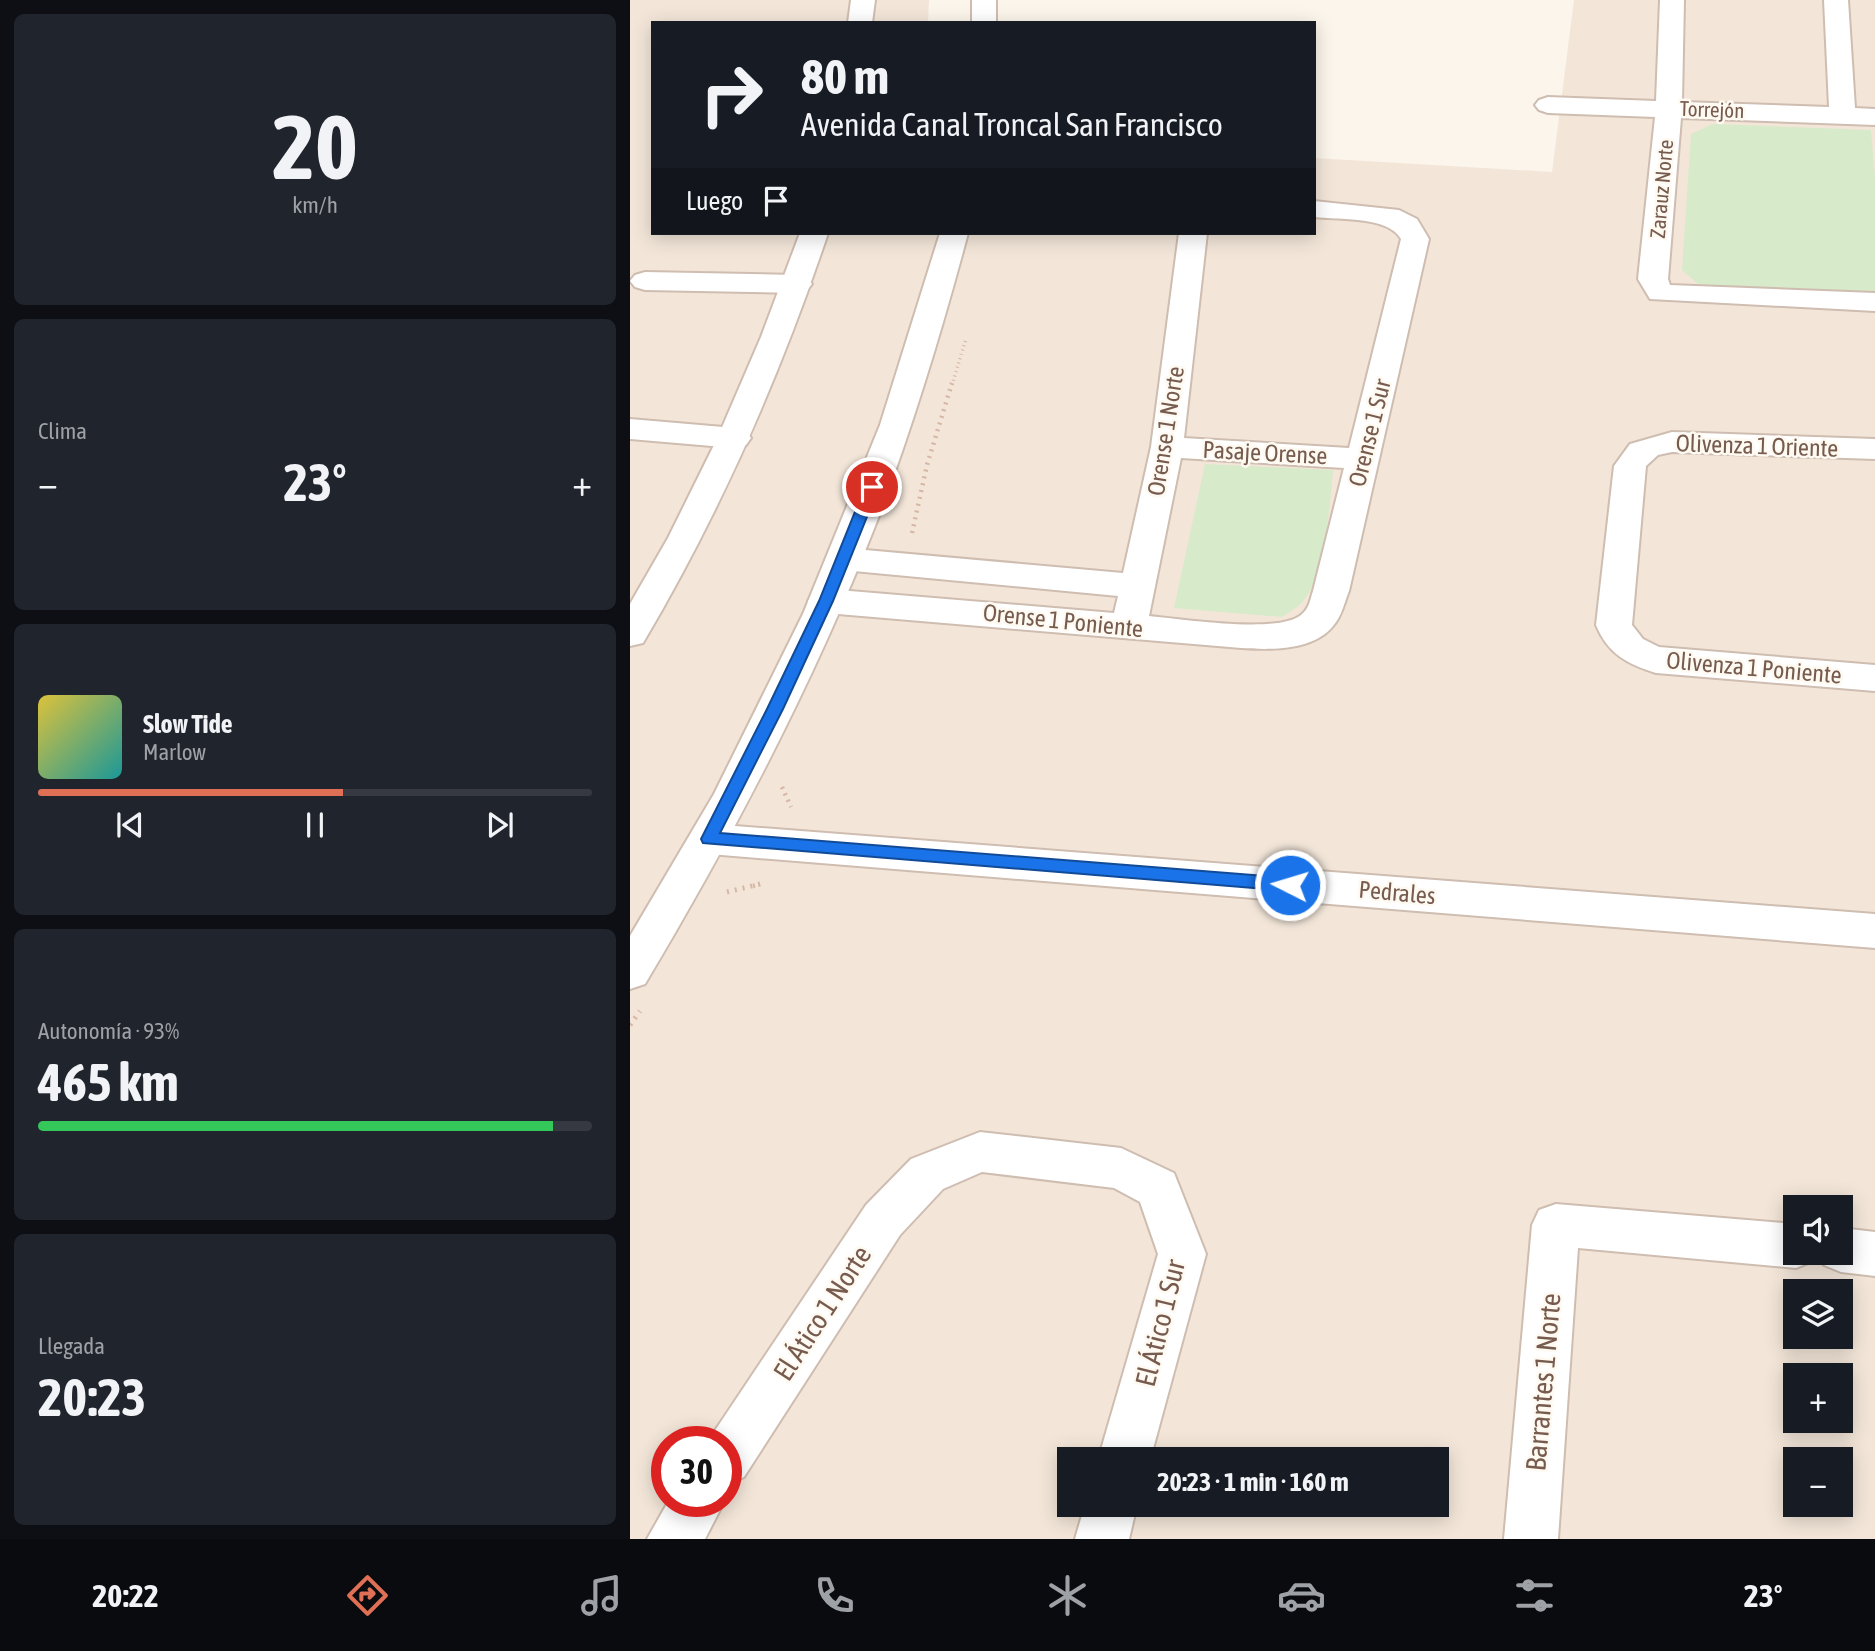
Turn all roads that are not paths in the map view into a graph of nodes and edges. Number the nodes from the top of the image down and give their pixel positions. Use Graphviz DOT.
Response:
graph roads {
  1 [pos="863,0"];
  2 [pos="984,0"];
  3 [pos="1672,0"];
  4 [pos="1836,0"];
  5 [pos="860,21"];
  6 [pos="984,21"];
  7 [pos="1548,105"];
  8 [pos="1669,109"];
  9 [pos="1842,115"];
  10 [pos="1875,117"];
  11 [pos="1316,209"];
  12 [pos="813,235"];
  13 [pos="953,235"];
  14 [pos="1193,235"];
  15 [pos="645,281"];
  16 [pos="797,284"];
  17 [pos="1875,302"];
  18 [pos="630,429"];
  19 [pos="735,438"];
  20 [pos="1167,447"];
  21 [pos="1875,449"];
  22 [pos="1364,458"];
  23 [pos="843,559"];
  24 [pos="1137,586"];
  25 [pos="826,601"];
  26 [pos="633,625"];
  27 [pos="1129,628"];
  28 [pos="1300,631"];
  29 [pos="1634,651"];
  30 [pos="1875,678"];
  31 [pos="709,839"];
  32 [pos="1875,931"];
  33 [pos="630,972"];
  34 [pos="927,1174"];
  35 [pos="1783,1245"];
  36 [pos="1853,1251"];
  37 [pos="1875,1254"];
  38 [pos="742,1435"];
  39 [pos="1128,1447"];
  40 [pos="688,1517"];
  41 [pos="1108,1517"];
  42 [pos="674,1539"];
  43 [pos="1102,1539"];
  44 [pos="1531,1539"];
  1 -- 5 [label="street"];
  2 -- 6 [label="street"];
  3 -- 8 [label="street, Zarauz Norte"];
  4 -- 9 [label="street"];
  7 -- 8 [label="street, Torrejón"];
  8 -- 9 [label="street, Torrejón"];
  8 -- 17 [label="street, Zarauz Norte"];
  9 -- 10 [label="street, Torrejón"];
  11 -- 22 [label="street, Orense 1 Sur"];
  12 -- 16 [label="street"];
  13 -- 23 [label="street"];
  14 -- 20 [label="street, Orense 1 Norte"];
  15 -- 16 [label="street"];
  16 -- 19 [label="street"];
  18 -- 19 [label="street"];
  19 -- 26 [label="street"];
  20 -- 22 [label="street, Pasaje Orense"];
  20 -- 24 [label="street, Orense 1 Norte"];
  21 -- 29 [label="street, Olivenza 1 Oriente"];
  22 -- 28 [label="street, Orense 1 Sur"];
  23 -- 24 [label="street, Orense 1 Poniente"];
  23 -- 25 [label="street"];
  24 -- 27 [label="street, Orense 1 Norte"];
  25 -- 27 [label="street, Orense 1 Poniente"];
  25 -- 31 [label="street"];
  27 -- 28 [label="street, Orense 1 Poniente"];
  29 -- 30 [label="street, Olivenza 1 Poniente"];
  31 -- 32 [label="street, Pedrales"];
  31 -- 33 [label="street"];
  34 -- 38 [label="street, El Ático 1 Norte"];
  34 -- 39 [label="street, El Ático 1 Sur"];
  35 -- 44 [label="street, Barrantes 1 Norte"];
  36 -- 37 [label="street"];
  40 -- 42 [label="street"];
  41 -- 43 [label="street"];
}
